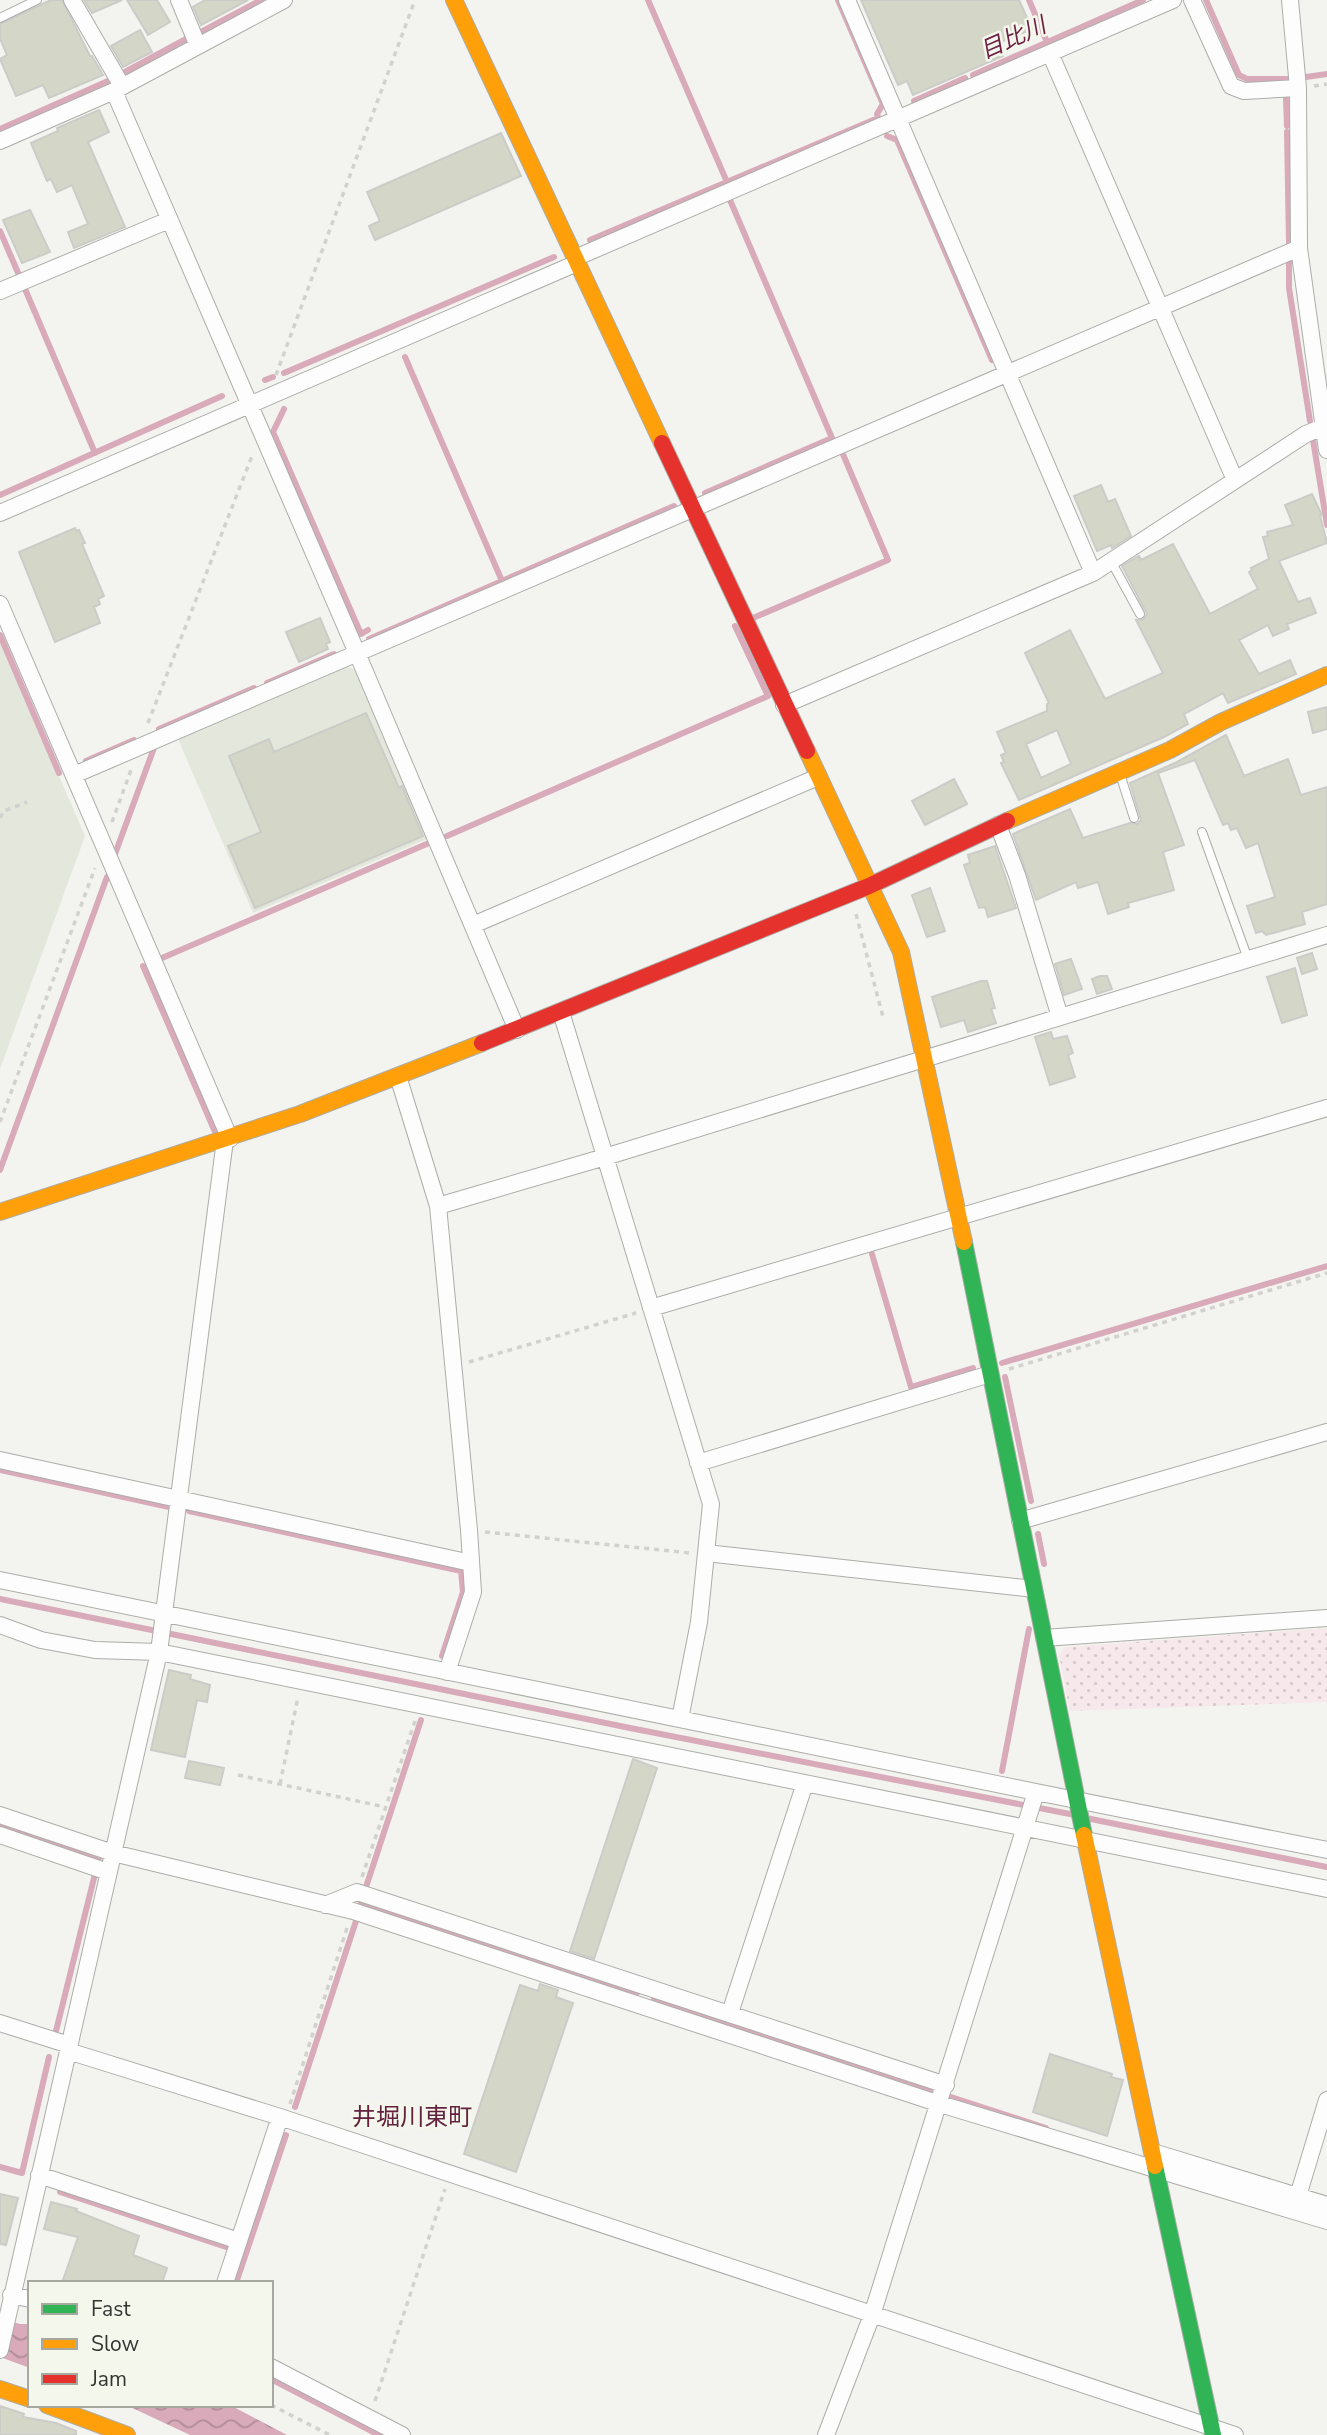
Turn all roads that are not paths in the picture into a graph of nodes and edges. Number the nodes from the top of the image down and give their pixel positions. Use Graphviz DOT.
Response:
graph roads {
  1 [pos="37,0"];
  2 [pos="72,0"];
  3 [pos="179,0"];
  4 [pos="284,0"];
  5 [pos="454,0"];
  6 [pos="847,0"];
  7 [pos="1172,0"];
  8 [pos="1192,0"];
  9 [pos="1290,0"];
  10 [pos="0,18"];
  11 [pos="198,46"];
  12 [pos="1051,53"];
  13 [pos="118,88"];
  14 [pos="1298,88"];
  15 [pos="898,119"];
  16 [pos="0,141"];
  17 [pos="169,219"];
  18 [pos="1298,248"];
  19 [pos="576,261"];
  20 [pos="0,291"];
  21 [pos="1161,307"];
  22 [pos="1007,373"];
  23 [pos="250,405"];
  24 [pos="1323,427"];
  25 [pos="1327,450"];
  26 [pos="1235,480"];
  27 [pos="693,509"];
  28 [pos="0,513"];
  29 [pos="1111,561"];
  30 [pos="1093,573"];
  31 [pos="0,604"];
  32 [pos="1140,614"];
  33 [pos="357,653"];
  34 [pos="1327,675"];
  35 [pos="784,705"];
  36 [pos="1120,772"];
  37 [pos="74,775"];
  38 [pos="818,777"];
  39 [pos="1134,818"];
  40 [pos="998,825"];
  41 [pos="1202,832"];
  42 [pos="869,886"];
  43 [pos="473,925"];
  44 [pos="1327,935"];
  45 [pos="1248,960"];
  46 [pos="561,1012"];
  47 [pos="1060,1017"];
  48 [pos="517,1030"];
  49 [pos="925,1059"];
  50 [pos="398,1076"];
  51 [pos="1327,1108"];
  52 [pos="228,1140"];
  53 [pos="605,1157"];
  54 [pos="438,1206"];
  55 [pos="0,1212"];
  56 [pos="959,1218"];
  57 [pos="652,1308"];
  58 [pos="990,1374"];
  59 [pos="1327,1432"];
  60 [pos="0,1460"];
  61 [pos="698,1463"];
  62 [pos="179,1499"];
  63 [pos="1020,1521"];
  64 [pos="706,1554"];
  65 [pos="471,1563"];
  66 [pos="0,1580"];
  67 [pos="1034,1589"];
  68 [pos="1327,1618"];
  69 [pos="164,1619"];
  70 [pos="0,1625"];
  71 [pos="1044,1638"];
  72 [pos="159,1647"];
  73 [pos="447,1672"];
  74 [pos="680,1719"];
  75 [pos="805,1783"];
  76 [pos="1035,1795"];
  77 [pos="1078,1803"];
  78 [pos="0,1815"];
  79 [pos="1027,1823"];
  80 [pos="1085,1834"];
  81 [pos="0,1835"];
  82 [pos="1327,1850"];
  83 [pos="113,1853"];
  84 [pos="108,1872"];
  85 [pos="1327,1889"];
  86 [pos="325,1905"];
  87 [pos="647,1986"];
  88 [pos="641,2006"];
  89 [pos="730,2013"];
  90 [pos="0,2023"];
  91 [pos="68,2048"];
  92 [pos="946,2085"];
  93 [pos="1327,2100"];
  94 [pos="940,2104"];
  95 [pos="283,2118"];
  96 [pos="1153,2152"];
  97 [pos="1156,2171"];
  98 [pos="39,2175"];
  99 [pos="1298,2196"];
  100 [pos="1327,2205"];
  101 [pos="1327,2221"];
  102 [pos="239,2241"];
  103 [pos="226,2281"];
  104 [pos="9,2293"];
  105 [pos="28,2298"];
  106 [pos="873,2315"];
  107 [pos="0,2350"];
  108 [pos="273,2368"];
  109 [pos="0,2389"];
  110 [pos="28,2398"];
  111 [pos="52,2407"];
  112 [pos="1212,2432"];
  113 [pos="127,2435"];
  114 [pos="402,2435"];
  115 [pos="826,2435"];
  116 [pos="1235,2435"];
  1 -- 10 [label="lane"];
  2 -- 13 [label="street"];
  3 -- 11 [label="street"];
  4 -- 11 [label="street"];
  5 -- 19 [label="street"];
  6 -- 15 [label="street"];
  7 -- 12 [label="street"];
  8 -- 14 [label="street"];
  9 -- 14 [label="street"];
  11 -- 13 [label="street"];
  12 -- 15 [label="street"];
  12 -- 21 [label="street"];
  13 -- 16 [label="street"];
  13 -- 17 [label="street"];
  14 -- 18 [label="street"];
  15 -- 19 [label="street"];
  15 -- 22 [label="street"];
  17 -- 20 [label="street"];
  17 -- 23 [label="street"];
  18 -- 21 [label="street"];
  18 -- 24 [label="street"];
  19 -- 23 [label="street"];
  19 -- 27 [label="street"];
  21 -- 22 [label="street"];
  21 -- 26 [label="street"];
  22 -- 27 [label="street"];
  22 -- 30 [label="street"];
  23 -- 28 [label="street"];
  23 -- 33 [label="street"];
  24 -- 25 [label="street"];
  24 -- 26 [label="street"];
  26 -- 29 [label="street"];
  27 -- 33 [label="street"];
  27 -- 35 [label="street"];
  29 -- 30 [label="street"];
  29 -- 32 [label="lane"];
  30 -- 35 [label="street"];
  31 -- 37 [label="street"];
  33 -- 37 [label="street"];
  33 -- 43 [label="street"];
  34 -- 36 [label="street"];
  35 -- 38 [label="street"];
  36 -- 39 [label="lane"];
  36 -- 40 [label="street"];
  37 -- 52 [label="street"];
  38 -- 42 [label="street"];
  38 -- 43 [label="street"];
  40 -- 42 [label="street"];
  40 -- 47 [label="street"];
  41 -- 45 [label="lane"];
  42 -- 46 [label="street"];
  42 -- 49 [label="street"];
  43 -- 48 [label="street"];
  44 -- 45 [label="street"];
  45 -- 47 [label="street"];
  46 -- 48 [label="street"];
  46 -- 53 [label="street"];
  47 -- 49 [label="street"];
  48 -- 50 [label="street"];
  49 -- 53 [label="street"];
  49 -- 56 [label="street"];
  50 -- 52 [label="street"];
  50 -- 54 [label="street"];
  51 -- 56 [label="street"];
  52 -- 55 [label="street"];
  52 -- 62 [label="street"];
  53 -- 54 [label="street"];
  53 -- 57 [label="street"];
  54 -- 65 [label="street"];
  56 -- 57 [label="street"];
  56 -- 58 [label="street"];
  57 -- 61 [label="street"];
  58 -- 61 [label="street"];
  58 -- 63 [label="street"];
  59 -- 63 [label="street"];
  60 -- 62 [label="street"];
  61 -- 64 [label="street"];
  62 -- 65 [label="street"];
  62 -- 69 [label="street"];
  63 -- 67 [label="street"];
  64 -- 67 [label="street"];
  64 -- 74 [label="street"];
  65 -- 73 [label="street"];
  66 -- 69 [label="street"];
  67 -- 71 [label="street"];
  68 -- 71 [label="street"];
  69 -- 72 [label="street"];
  69 -- 73 [label="street"];
  70 -- 72 [label="street"];
  71 -- 77 [label="street"];
  72 -- 75 [label="street"];
  72 -- 83 [label="street"];
  73 -- 74 [label="street"];
  74 -- 76 [label="street"];
  75 -- 79 [label="street"];
  75 -- 89 [label="street"];
  76 -- 77 [label="street"];
  76 -- 79 [label="street"];
  77 -- 80 [label="street"];
  77 -- 82 [label="street"];
  78 -- 83 [label="street"];
  79 -- 80 [label="street"];
  79 -- 92 [label="street"];
  80 -- 85 [label="street"];
  80 -- 96 [label="street"];
  81 -- 84 [label="street"];
  83 -- 84 [label="street"];
  83 -- 86 [label="street"];
  84 -- 91 [label="street"];
  86 -- 87 [label="street"];
  86 -- 88 [label="street"];
  87 -- 88 [label="street"];
  87 -- 89 [label="street"];
  88 -- 94 [label="street"];
  89 -- 92 [label="street"];
  90 -- 91 [label="street"];
  91 -- 95 [label="street"];
  91 -- 98 [label="street"];
  92 -- 94 [label="street"];
  93 -- 99 [label="street"];
  94 -- 97 [label="street"];
  94 -- 106 [label="street"];
  95 -- 102 [label="street"];
  95 -- 106 [label="street"];
  96 -- 97 [label="street"];
  96 -- 99 [label="street"];
  97 -- 101 [label="street"];
  97 -- 112 [label="street"];
  98 -- 102 [label="street"];
  98 -- 104 [label="street"];
  99 -- 100 [label="street"];
  102 -- 103 [label="street"];
  104 -- 105 [label="street"];
  104 -- 107 [label="street"];
  106 -- 112 [label="street"];
  106 -- 115 [label="street"];
  108 -- 114 [label="street"];
  109 -- 110 [label="street"];
  111 -- 113 [label="street"];
  112 -- 116 [label="street"];
}
